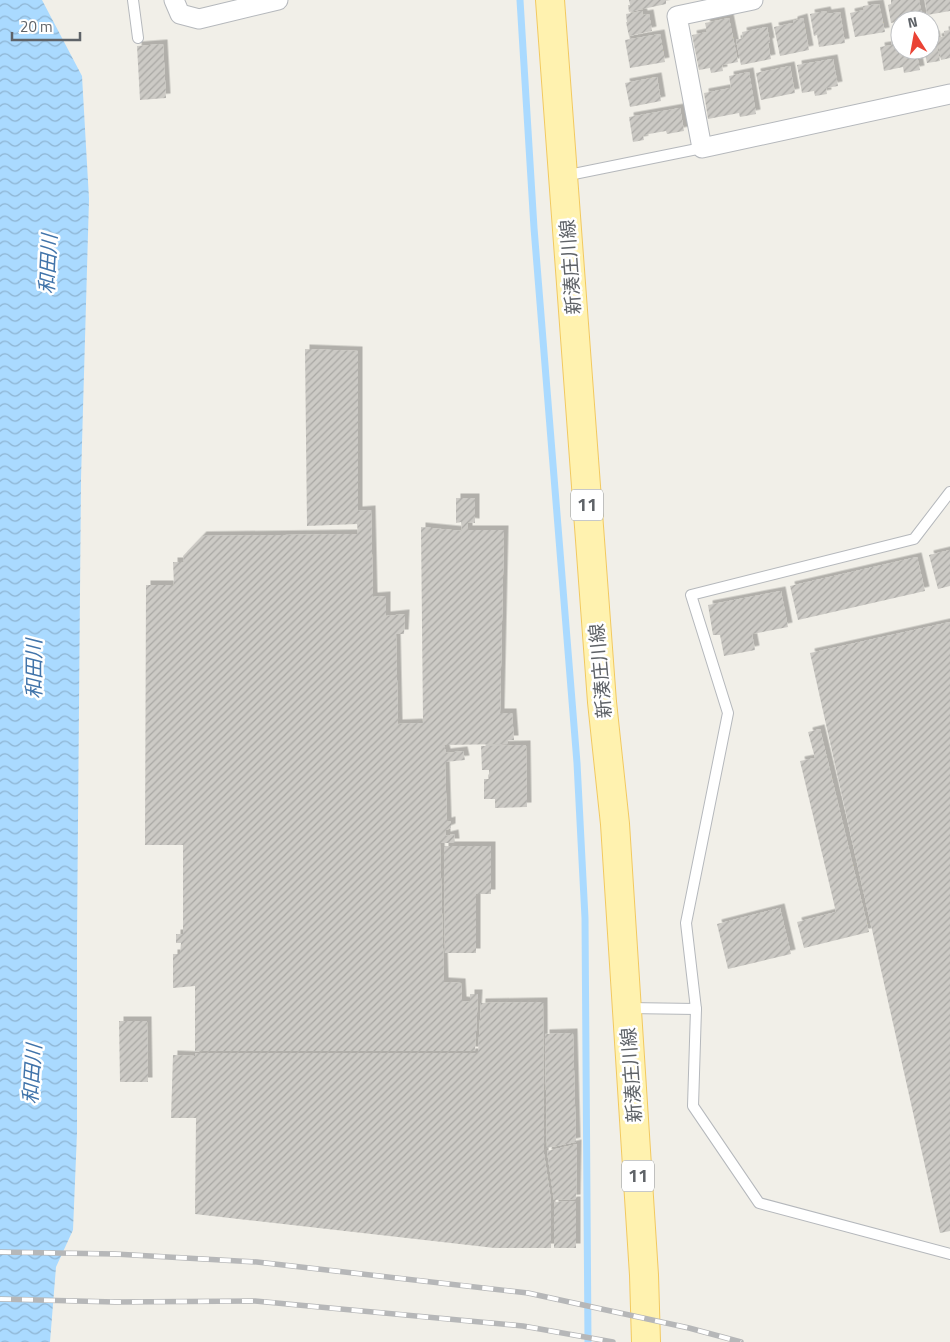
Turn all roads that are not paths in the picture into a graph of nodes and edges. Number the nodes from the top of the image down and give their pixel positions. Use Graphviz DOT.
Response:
graph roads {
  1 [pos="133,0"];
  2 [pos="174,0"];
  3 [pos="278,0"];
  4 [pos="550,0"];
  5 [pos="753,0"];
  6 [pos="138,38"];
  7 [pos="950,94"];
  8 [pos="702,148"];
  9 [pos="563,176"];
  10 [pos="950,492"];
  11 [pos="627,1008"];
  12 [pos="696,1010"];
  13 [pos="950,1254"];
  14 [pos="646,1342"];
  1 -- 6 [label="lane"];
  2 -- 3 [label="street"];
  4 -- 9 [label="main road, 新湊庄川線 / 11"];
  5 -- 8 [label="street"];
  7 -- 8 [label="street"];
  8 -- 9 [label="lane"];
  9 -- 11 [label="main road, 新湊庄川線 / 11"];
  10 -- 12 [label="lane"];
  11 -- 12 [label="lane"];
  11 -- 14 [label="main road, 新湊庄川線 / 11"];
  12 -- 13 [label="lane"];
}
